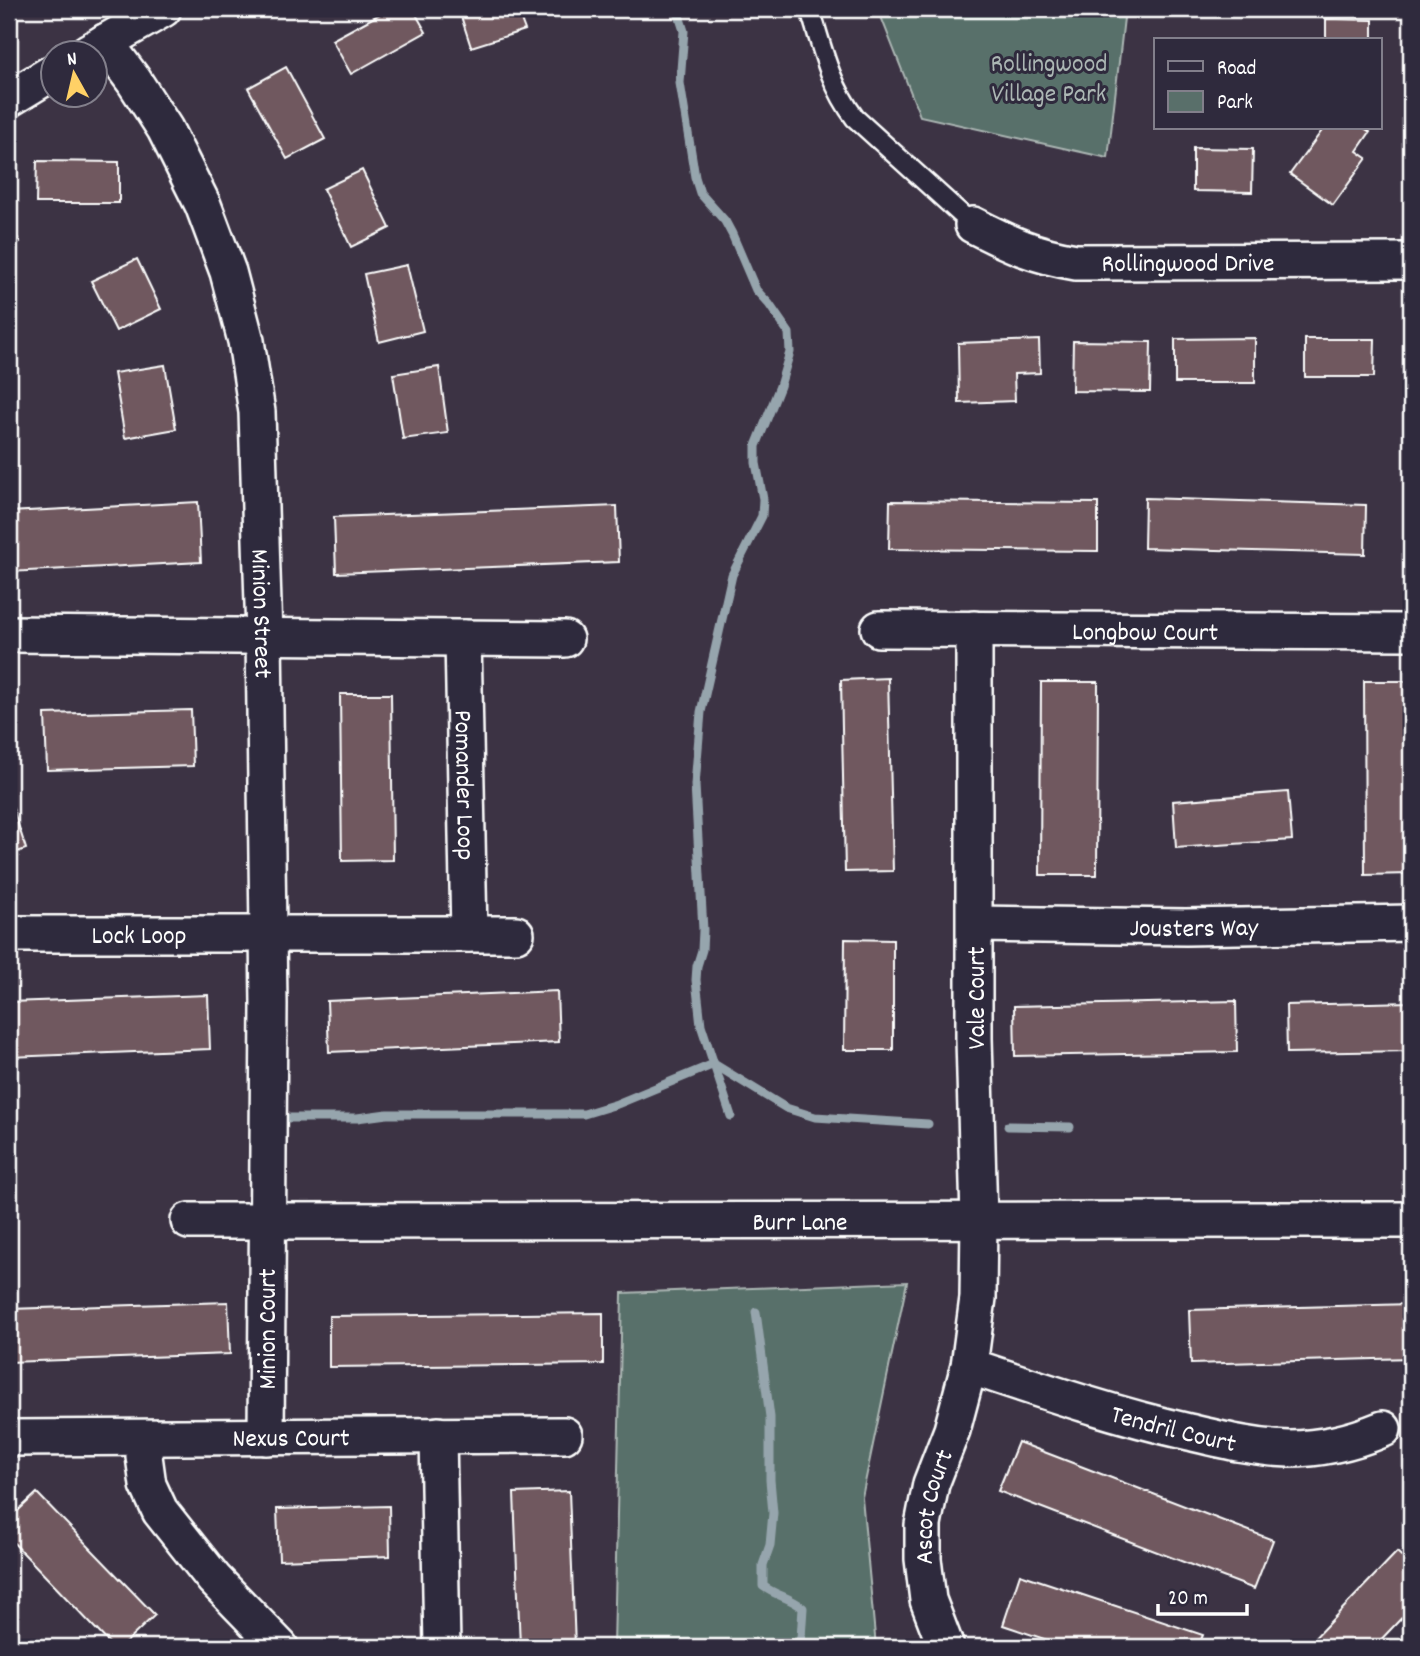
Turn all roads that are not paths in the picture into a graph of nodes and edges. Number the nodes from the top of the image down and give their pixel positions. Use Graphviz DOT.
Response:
graph roads {
  1 [pos="163,9"];
  2 [pos="810,9"];
  3 [pos="108,40"];
  4 [pos="108,58"];
  5 [pos="38,81"];
  6 [pos="9,99"];
  7 [pos="973,225"];
  8 [pos="1411,261"];
  9 [pos="879,629"];
  10 [pos="974,629"];
  11 [pos="1411,632"];
  12 [pos="9,634"];
  13 [pos="264,636"];
  14 [pos="463,638"];
  15 [pos="565,639"];
  16 [pos="1411,923"];
  17 [pos="975,924"];
  18 [pos="268,933"];
  19 [pos="9,934"];
  20 [pos="469,934"];
  21 [pos="516,934"];
  22 [pos="979,1219"];
  23 [pos="1411,1220"];
  24 [pos="189,1221"];
  25 [pos="266,1221"];
  26 [pos="969,1366"];
  27 [pos="1383,1429"];
  28 [pos="564,1434"];
  29 [pos="438,1435"];
  30 [pos="145,1437"];
  31 [pos="266,1437"];
  32 [pos="9,1438"];
  33 [pos="280,1647"];
  34 [pos="442,1647"];
  35 [pos="946,1647"];
  1 -- 3 [label="street"];
  2 -- 7 [label="lane"];
  4 -- 13 [label="street, Minion Street"];
  5 -- 6 [label="street"];
  7 -- 8 [label="street, Rollingwood Drive"];
  9 -- 10 [label="street, Longbow Court"];
  10 -- 11 [label="street, Longbow Court"];
  10 -- 17 [label="street, Vale Court"];
  12 -- 13 [label="street"];
  13 -- 14 [label="street"];
  13 -- 18 [label="street, Minion Street"];
  14 -- 15 [label="street"];
  14 -- 20 [label="street, Pomander Loop"];
  16 -- 17 [label="street, Jousters Way"];
  17 -- 22 [label="street, Vale Court"];
  18 -- 19 [label="street, Lock Loop"];
  18 -- 20 [label="street"];
  18 -- 25 [label="street, Minion Street"];
  20 -- 21 [label="street"];
  22 -- 23 [label="street, Burr Lane"];
  22 -- 25 [label="street, Burr Lane"];
  22 -- 26 [label="street, Vale Court"];
  24 -- 25 [label="street, Burr Lane"];
  25 -- 31 [label="street, Minion Court"];
  26 -- 27 [label="street, Tendril Court"];
  26 -- 35 [label="street, Ascot Court"];
  28 -- 29 [label="street, Nexus Court"];
  29 -- 31 [label="street, Nexus Court"];
  29 -- 34 [label="street"];
  30 -- 31 [label="street, Nexus Court"];
  30 -- 32 [label="street, Nexus Court"];
  30 -- 33 [label="street"];
}
